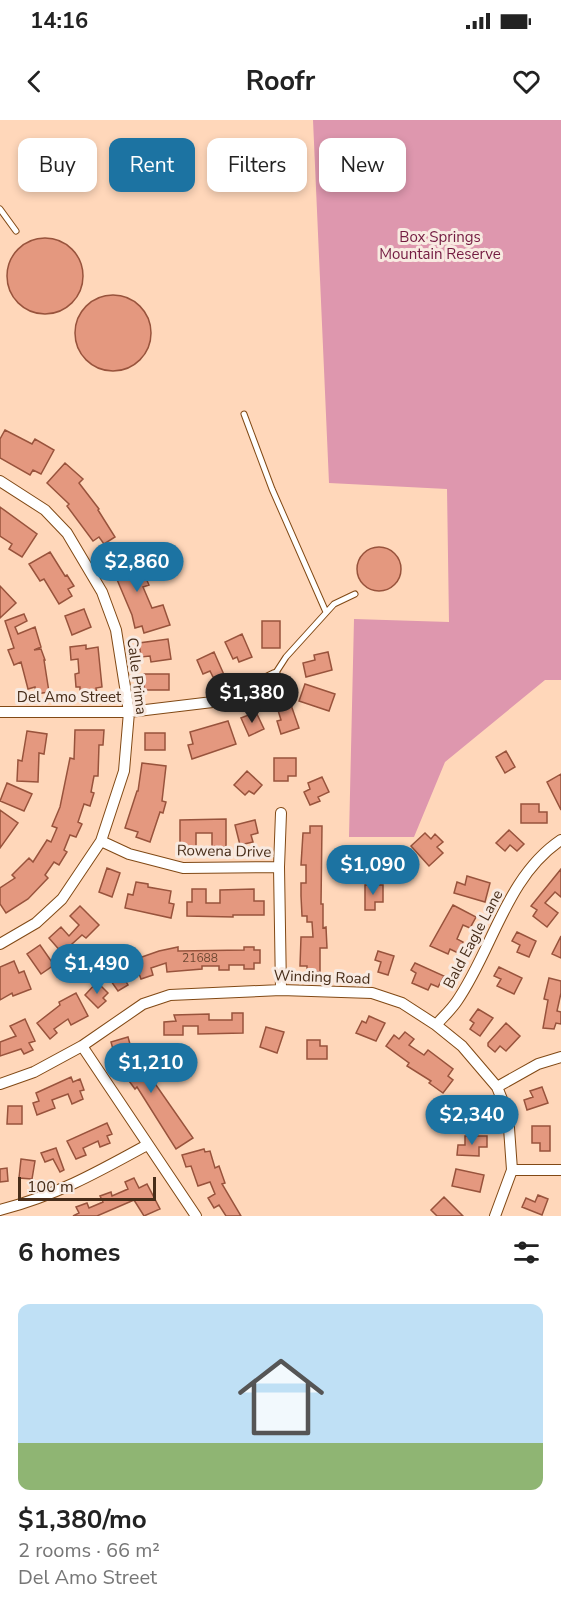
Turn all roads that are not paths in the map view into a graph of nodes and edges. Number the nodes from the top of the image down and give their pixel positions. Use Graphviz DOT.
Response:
graph roads {
  1 [pos="0,209"];
  2 [pos="16,231"];
  3 [pos="243,414"];
  4 [pos="0,481"];
  5 [pos="355,594"];
  6 [pos="326,612"];
  7 [pos="274,675"];
  8 [pos="0,711"];
  9 [pos="129,712"];
  10 [pos="281,813"];
  11 [pos="561,840"];
  12 [pos="101,842"];
  13 [pos="279,867"];
  14 [pos="0,944"];
  15 [pos="281,990"];
  16 [pos="436,1025"];
  17 [pos="82,1046"];
  18 [pos="561,1057"];
  19 [pos="0,1084"];
  20 [pos="497,1087"];
  21 [pos="147,1144"];
  22 [pos="512,1170"];
  23 [pos="561,1170"];
  24 [pos="0,1210"];
  25 [pos="196,1216"];
  26 [pos="495,1216"];
  1 -- 2 [label="lane"];
  3 -- 6 [label="lane"];
  4 -- 9 [label="street, Calle Prima"];
  5 -- 6 [label="lane"];
  6 -- 7 [label="lane"];
  7 -- 9 [label="street, Del Amo Street"];
  8 -- 9 [label="street, Del Amo Street"];
  9 -- 12 [label="street, Calle Prima"];
  10 -- 13 [label="street"];
  11 -- 16 [label="street, Bald Eagle Lane"];
  12 -- 13 [label="street, Rowena Drive"];
  12 -- 14 [label="street, Calle Prima"];
  13 -- 15 [label="street"];
  15 -- 16 [label="street, Winding Road"];
  15 -- 17 [label="street, Winding Road"];
  16 -- 20 [label="street, Winding Road"];
  17 -- 19 [label="street, Winding Road"];
  17 -- 21 [label="street"];
  18 -- 20 [label="street"];
  20 -- 22 [label="street, Winding Road"];
  21 -- 24 [label="street"];
  21 -- 25 [label="street"];
  22 -- 23 [label="street"];
  22 -- 26 [label="street, Winding Road"];
}
